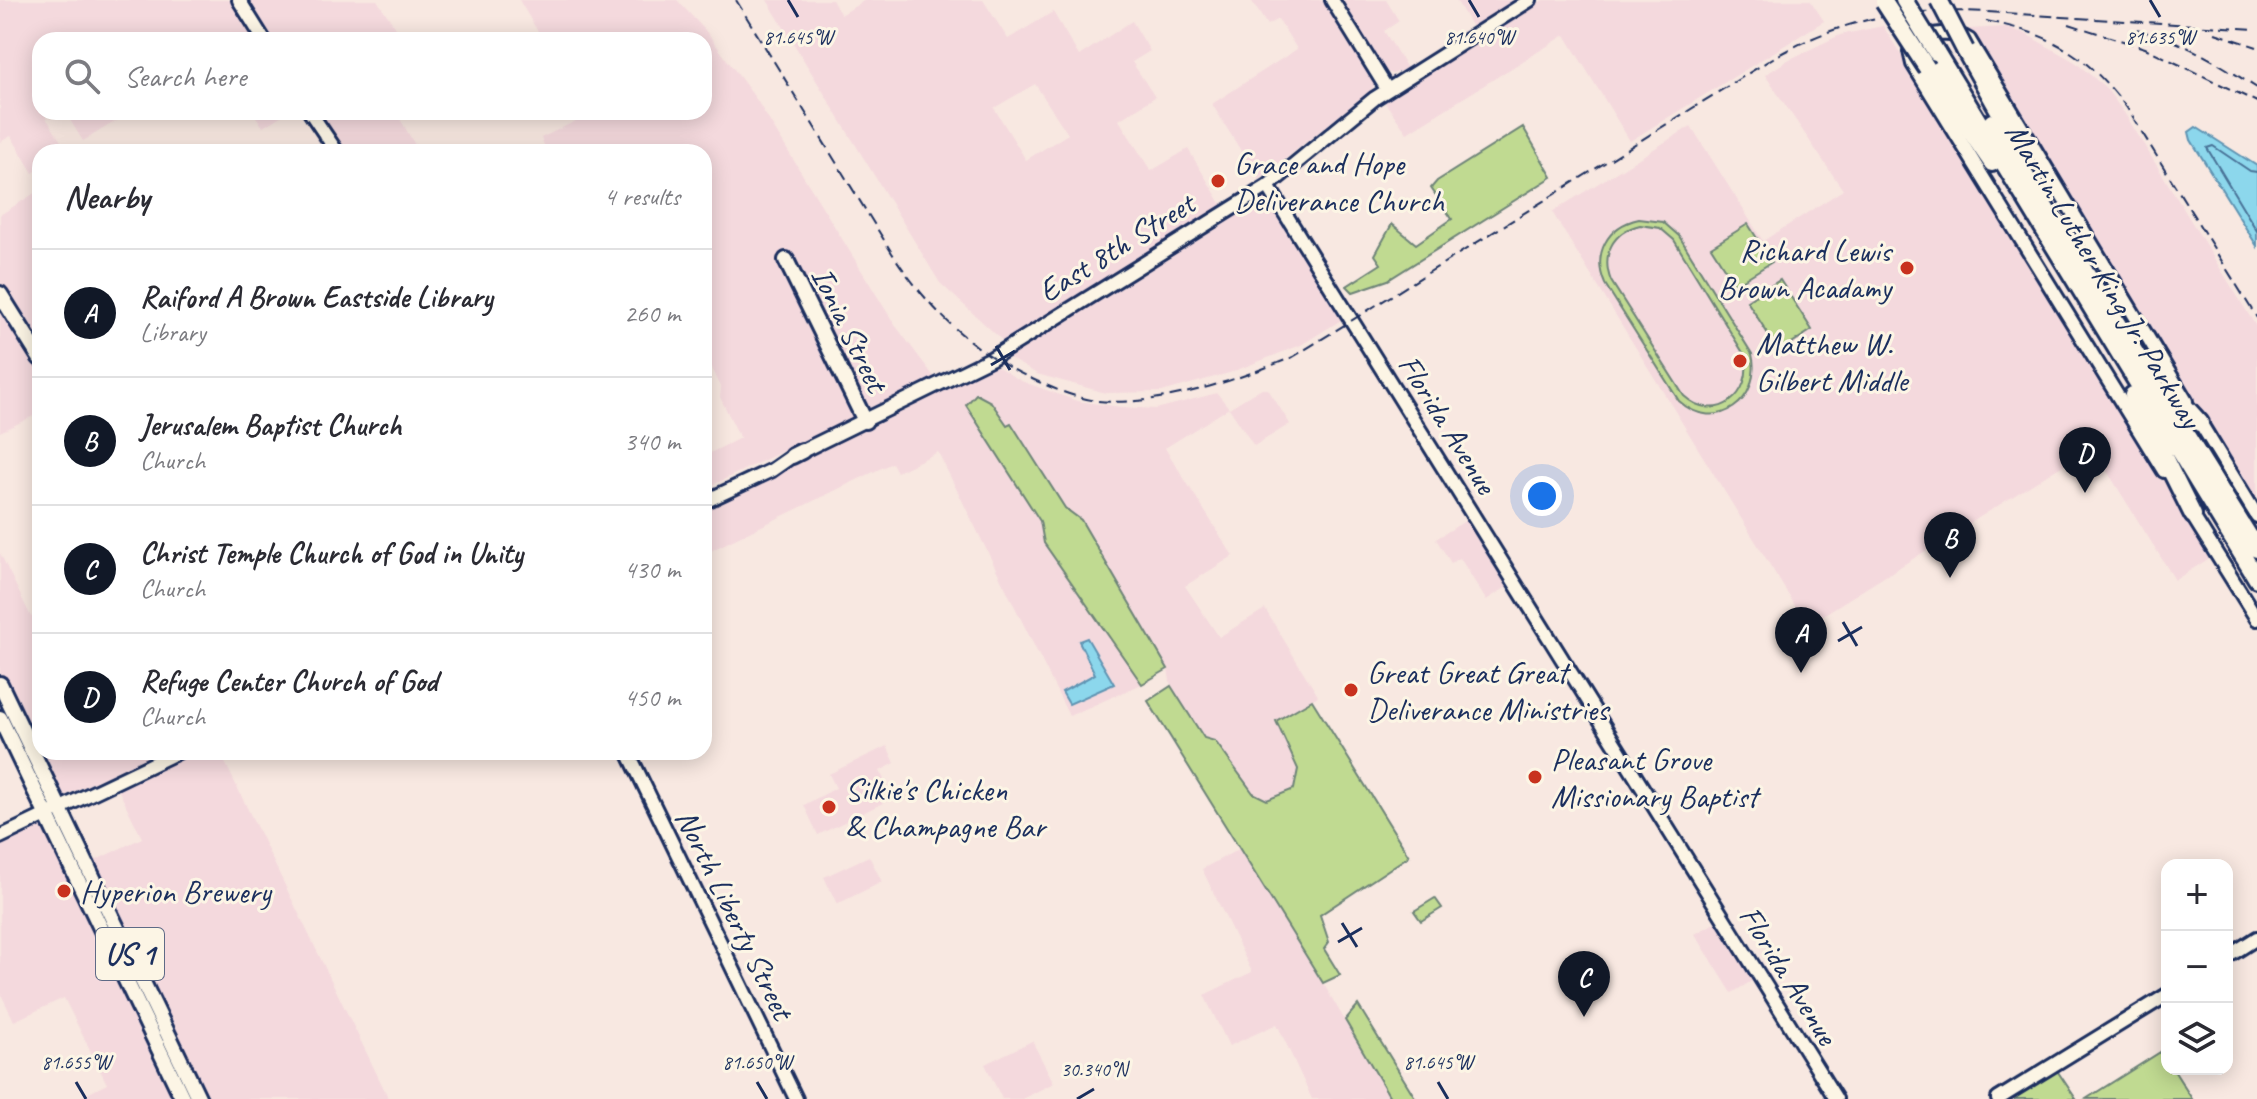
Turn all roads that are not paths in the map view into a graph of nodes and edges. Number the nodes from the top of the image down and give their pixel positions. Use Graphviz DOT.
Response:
graph roads {
  1 [pos="239,0"];
  2 [pos="1332,0"];
  3 [pos="1530,0"];
  4 [pos="1904,0"];
  5 [pos="1916,0"];
  6 [pos="1939,0"];
  7 [pos="1884,1"];
  8 [pos="259,32"];
  9 [pos="1950,51"];
  10 [pos="1387,89"];
  11 [pos="315,120"];
  12 [pos="332,144"];
  13 [pos="1268,186"];
  14 [pos="786,260"];
  15 [pos="2072,278"];
  16 [pos="0,294"];
  17 [pos="2094,314"];
  18 [pos="2122,329"];
  19 [pos="32,345"];
  20 [pos="865,421"];
  21 [pos="2200,423"];
  22 [pos="797,454"];
  23 [pos="712,489"];
  24 [pos="712,498"];
  25 [pos="2193,515"];
  26 [pos="2257,516"];
  27 [pos="2257,549"];
  28 [pos="2257,579"];
  29 [pos="2257,619"];
  30 [pos="0,684"];
  31 [pos="0,718"];
  32 [pos="32,760"];
  33 [pos="32,760"];
  34 [pos="161,760"];
  35 [pos="632,760"];
  36 [pos="54,812"];
  37 [pos="0,837"];
  38 [pos="2257,938"];
  39 [pos="2233,953"];
  40 [pos="2161,999"];
  41 [pos="183,1099"];
  42 [pos="199,1099"];
  43 [pos="796,1099"];
  44 [pos="1836,1099"];
  45 [pos="1998,1099"];
  1 -- 8 [label="street"];
  2 -- 10 [label="street"];
  3 -- 10 [label="street, East 8th Street"];
  4 -- 9 [label="highway, Martin Luther King Jr. Parkway, bridge"];
  5 -- 9 [label="highway, Martin Luther King Jr. Parkway"];
  6 -- 9 [label="highway, bridge"];
  7 -- 15 [label="highway, bridge"];
  9 -- 15 [label="highway, Martin Luther King Jr. Parkway"];
  9 -- 18 [label="highway, Martin Luther King Jr. Parkway"];
  10 -- 13 [label="street, East 8th Street"];
  11 -- 12 [label="street"];
  13 -- 20 [label="street, East 8th Street"];
  13 -- 44 [label="street, Florida Avenue"];
  14 -- 20 [label="main road, Ionia Street"];
  15 -- 17 [label="highway, Martin Luther King Jr. Parkway"];
  16 -- 19 [label="main road"];
  17 -- 25 [label="highway"];
  17 -- 28 [label="highway, Martin Luther King Jr. Parkway"];
  18 -- 21 [label="highway"];
  18 -- 27 [label="highway, Martin Luther King Jr. Parkway"];
  20 -- 22 [label="street, East 8th Street"];
  21 -- 25 [label="street"];
  21 -- 26 [label="street"];
  22 -- 23 [label="street, East 8th Street"];
  22 -- 24 [label="street, East 8th Street"];
  25 -- 29 [label="street"];
  30 -- 33 [label="main road, US 1"];
  31 -- 36 [label="main road, US 1"];
  32 -- 36 [label="main road, US 1"];
  34 -- 36 [label="street"];
  35 -- 43 [label="street, North Liberty Street"];
  36 -- 37 [label="street"];
  36 -- 41 [label="main road, US 1"];
  36 -- 42 [label="main road, US 1"];
  38 -- 39 [label="street"];
  40 -- 45 [label="street"];
}
